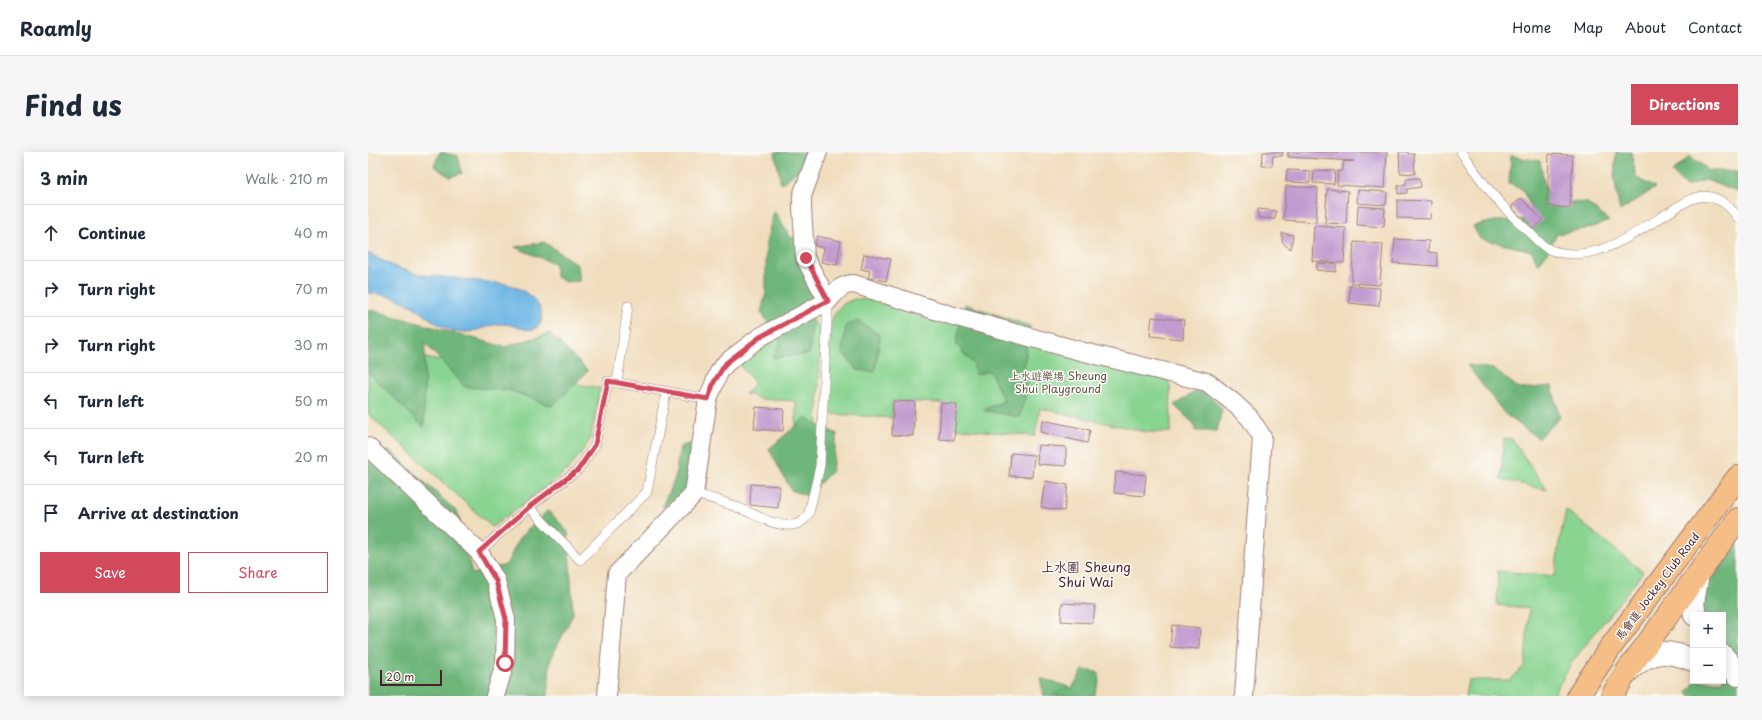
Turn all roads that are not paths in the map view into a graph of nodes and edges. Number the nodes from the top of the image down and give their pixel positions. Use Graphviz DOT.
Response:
graph roads {
  1 [pos="818,152"];
  2 [pos="1461,152"];
  3 [pos="1738,218"];
  4 [pos="828,301"];
  5 [pos="628,306"];
  6 [pos="617,382"];
  7 [pos="666,392"];
  8 [pos="708,399"];
  9 [pos="368,447"];
  10 [pos="1738,477"];
  11 [pos="694,494"];
  12 [pos="529,507"];
  13 [pos="1738,519"];
  14 [pos="479,552"];
  15 [pos="1698,574"];
  16 [pos="1694,612"];
  17 [pos="1690,659"];
  18 [pos="1726,660"];
  19 [pos="1628,670"];
  20 [pos="1726,675"];
  21 [pos="1738,675"];
  22 [pos="1738,681"];
  23 [pos="495,696"];
  24 [pos="607,696"];
  25 [pos="1244,696"];
  26 [pos="1578,696"];
  27 [pos="1612,696"];
  1 -- 4 [label="street"];
  2 -- 3 [label="lane"];
  4 -- 8 [label="street"];
  4 -- 11 [label="lane"];
  4 -- 25 [label="street"];
  5 -- 6 [label="lane"];
  6 -- 7 [label="lane"];
  6 -- 12 [label="lane"];
  7 -- 8 [label="lane"];
  7 -- 12 [label="lane"];
  8 -- 11 [label="street"];
  9 -- 14 [label="street"];
  10 -- 26 [label="main road, 馬會道 Jockey Club Road"];
  11 -- 24 [label="street"];
  12 -- 14 [label="lane"];
  13 -- 15 [label="main road"];
  14 -- 23 [label="street"];
  15 -- 16 [label="street"];
  15 -- 19 [label="main road"];
  17 -- 19 [label="street"];
  18 -- 21 [label="street"];
  19 -- 27 [label="main road"];
  20 -- 22 [label="street"];
}
